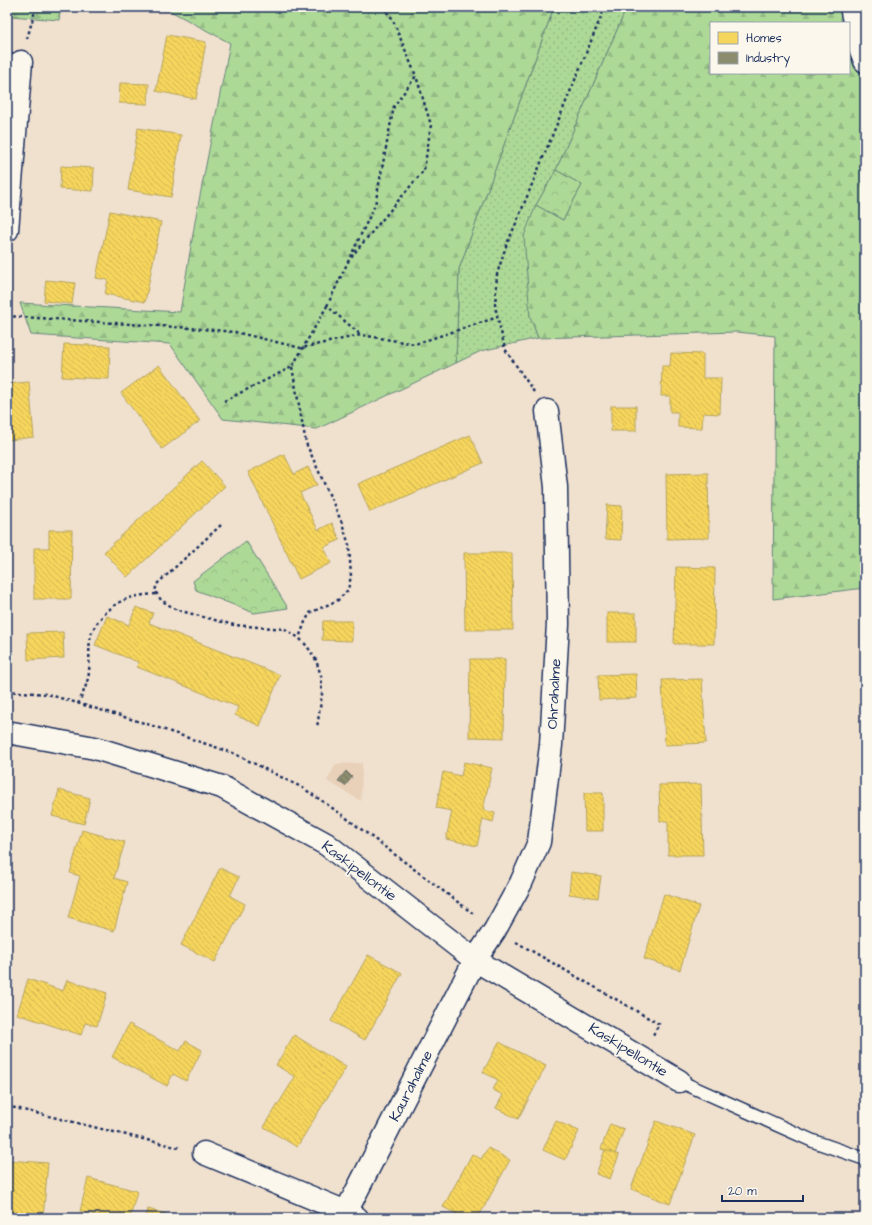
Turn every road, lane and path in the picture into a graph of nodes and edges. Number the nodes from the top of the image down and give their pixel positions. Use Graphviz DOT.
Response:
graph roads {
  1 [pos="36,7"];
  2 [pos="382,7"];
  3 [pos="605,7"];
  4 [pos="851,7"];
  5 [pos="865,60"];
  6 [pos="21,62"];
  7 [pos="416,76"];
  8 [pos="7,230"];
  9 [pos="348,261"];
  10 [pos="327,306"];
  11 [pos="7,316"];
  12 [pos="498,317"];
  13 [pos="362,335"];
  14 [pos="302,348"];
  15 [pos="292,367"];
  16 [pos="224,401"];
  17 [pos="546,411"];
  18 [pos="221,525"];
  19 [pos="158,594"];
  20 [pos="299,638"];
  21 [pos="865,652"];
  22 [pos="865,656"];
  23 [pos="78,704"];
  24 [pos="317,728"];
  25 [pos="7,732"];
  26 [pos="475,960"];
  27 [pos="679,1081"];
  28 [pos="7,1106"];
  29 [pos="204,1153"];
  30 [pos="865,1159"];
  31 [pos="351,1215"];
  1 -- 6 [label="path"];
  2 -- 7 [label="path"];
  3 -- 12 [label="path"];
  4 -- 5 [label="street"];
  6 -- 8 [label="street"];
  7 -- 9 [label="path"];
  7 -- 9 [label="path"];
  9 -- 10 [label="path"];
  10 -- 13 [label="path"];
  10 -- 14 [label="path"];
  11 -- 14 [label="path"];
  12 -- 13 [label="path"];
  12 -- 17 [label="path"];
  13 -- 14 [label="path"];
  14 -- 15 [label="path"];
  15 -- 16 [label="path"];
  15 -- 20 [label="path"];
  17 -- 26 [label="street, Ohrahalme"];
  18 -- 19 [label="path"];
  19 -- 20 [label="path"];
  19 -- 23 [label="path"];
  20 -- 24 [label="path"];
  21 -- 22 [label="path"];
  25 -- 26 [label="street, Kaskipellontie"];
  26 -- 27 [label="street, Kaskipellontie"];
  26 -- 31 [label="street, Kaurahalme"];
  27 -- 30 [label="lane"];
  28 -- 29 [label="path"];
  29 -- 31 [label="street, Kaurahalme"];
}
